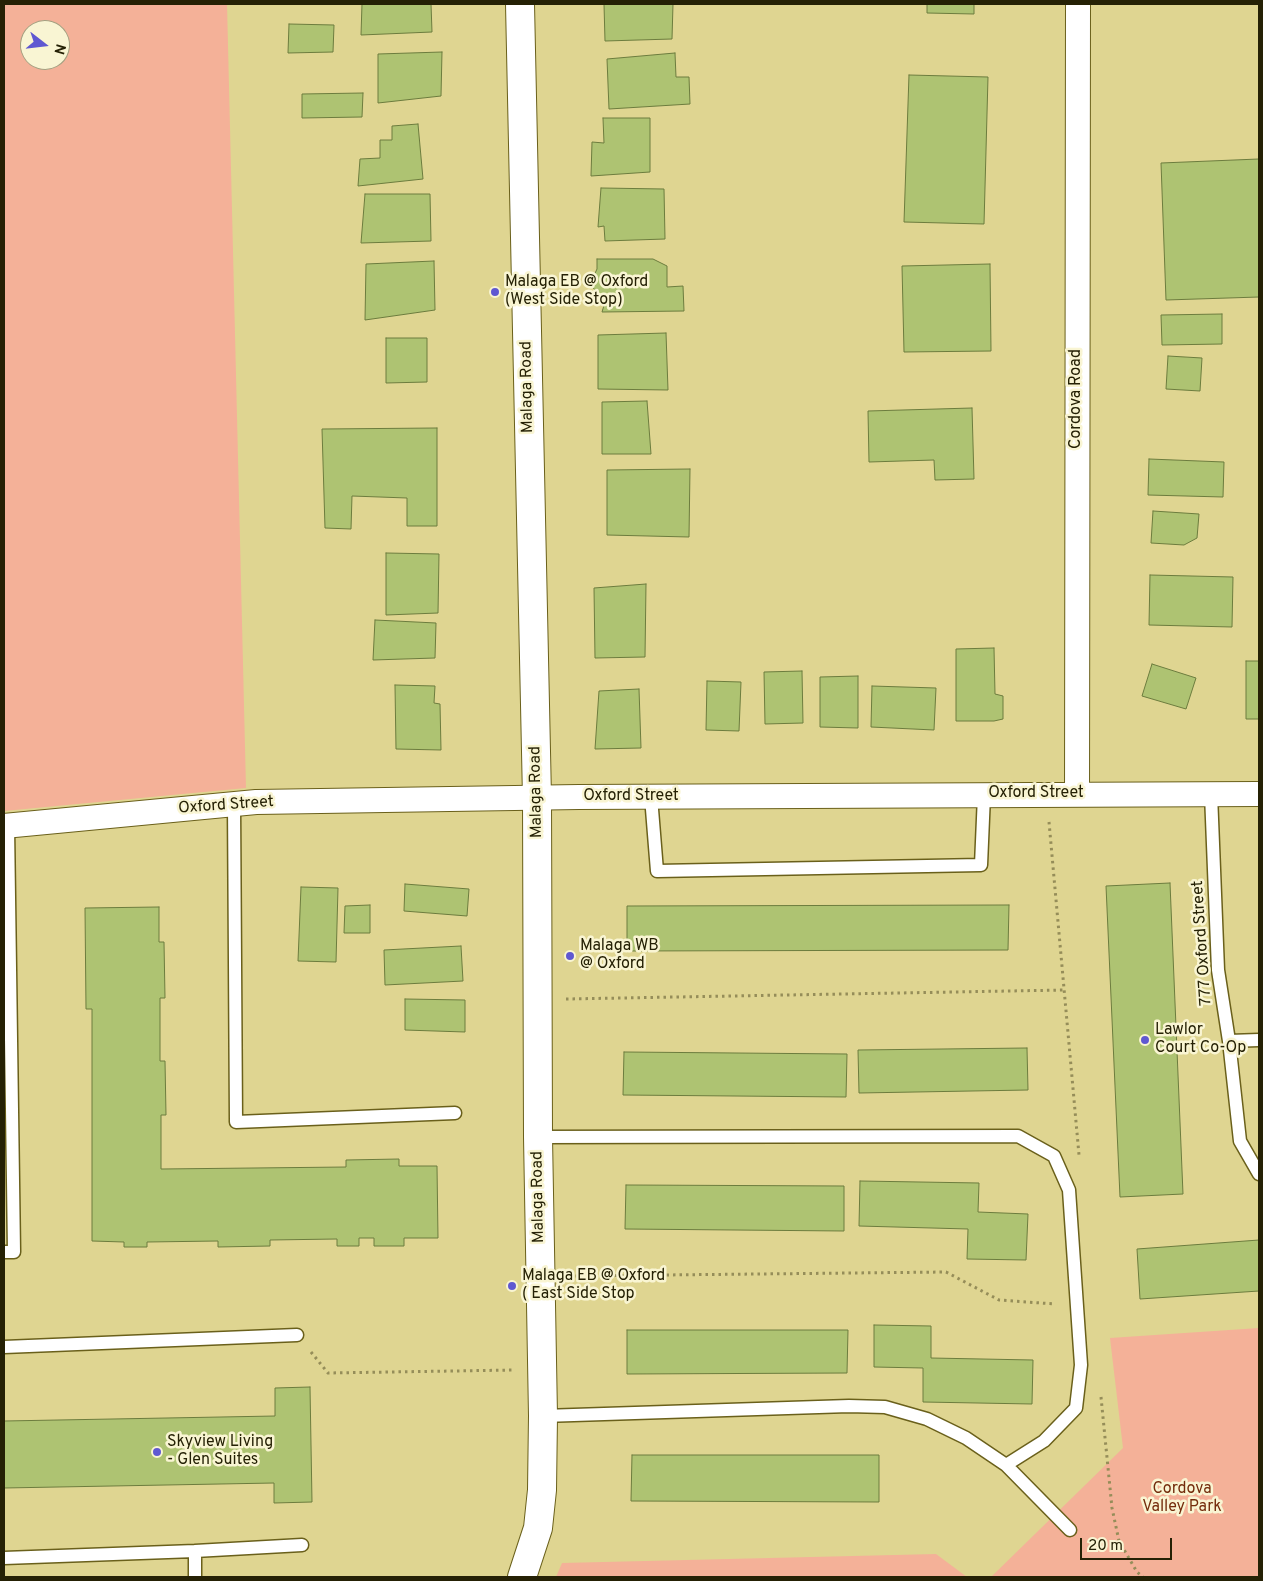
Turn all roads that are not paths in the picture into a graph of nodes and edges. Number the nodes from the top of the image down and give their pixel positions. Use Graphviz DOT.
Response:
graph roads {
  1 [pos="520,4"];
  2 [pos="1078,4"];
  3 [pos="1077,794"];
  4 [pos="1211,794"];
  5 [pos="1259,794"];
  6 [pos="984,795"];
  7 [pos="651,797"];
  8 [pos="537,798"];
  9 [pos="234,804"];
  10 [pos="6,826"];
  11 [pos="1259,1040"];
  12 [pos="1229,1041"];
  13 [pos="455,1113"];
  14 [pos="538,1137"];
  15 [pos="1259,1174"];
  16 [pos="4,1252"];
  17 [pos="297,1335"];
  18 [pos="4,1347"];
  19 [pos="543,1416"];
  20 [pos="1006,1466"];
  21 [pos="1070,1530"];
  22 [pos="302,1545"];
  23 [pos="195,1551"];
  24 [pos="4,1558"];
  25 [pos="195,1577"];
  26 [pos="522,1577"];
  1 -- 8 [label="street, Malaga Road"];
  2 -- 3 [label="street, Cordova Road"];
  3 -- 4 [label="street, Oxford Street"];
  3 -- 6 [label="street, Oxford Street"];
  4 -- 5 [label="street, Oxford Street"];
  4 -- 12 [label="lane, 777 Oxford Street"];
  6 -- 7 [label="street, Oxford Street"];
  6 -- 7 [label="lane"];
  7 -- 8 [label="street, Oxford Street"];
  8 -- 9 [label="street, Oxford Street"];
  8 -- 14 [label="street, Malaga Road"];
  9 -- 10 [label="street, Oxford Street"];
  9 -- 13 [label="lane"];
  10 -- 16 [label="lane"];
  11 -- 12 [label="lane"];
  12 -- 15 [label="lane, 777 Oxford Street"];
  14 -- 19 [label="street, Malaga Road"];
  14 -- 20 [label="lane"];
  17 -- 18 [label="lane"];
  19 -- 20 [label="lane"];
  19 -- 26 [label="street, Malaga Road"];
  20 -- 21 [label="lane"];
  22 -- 23 [label="lane"];
  23 -- 24 [label="lane"];
  23 -- 25 [label="lane"];
}
